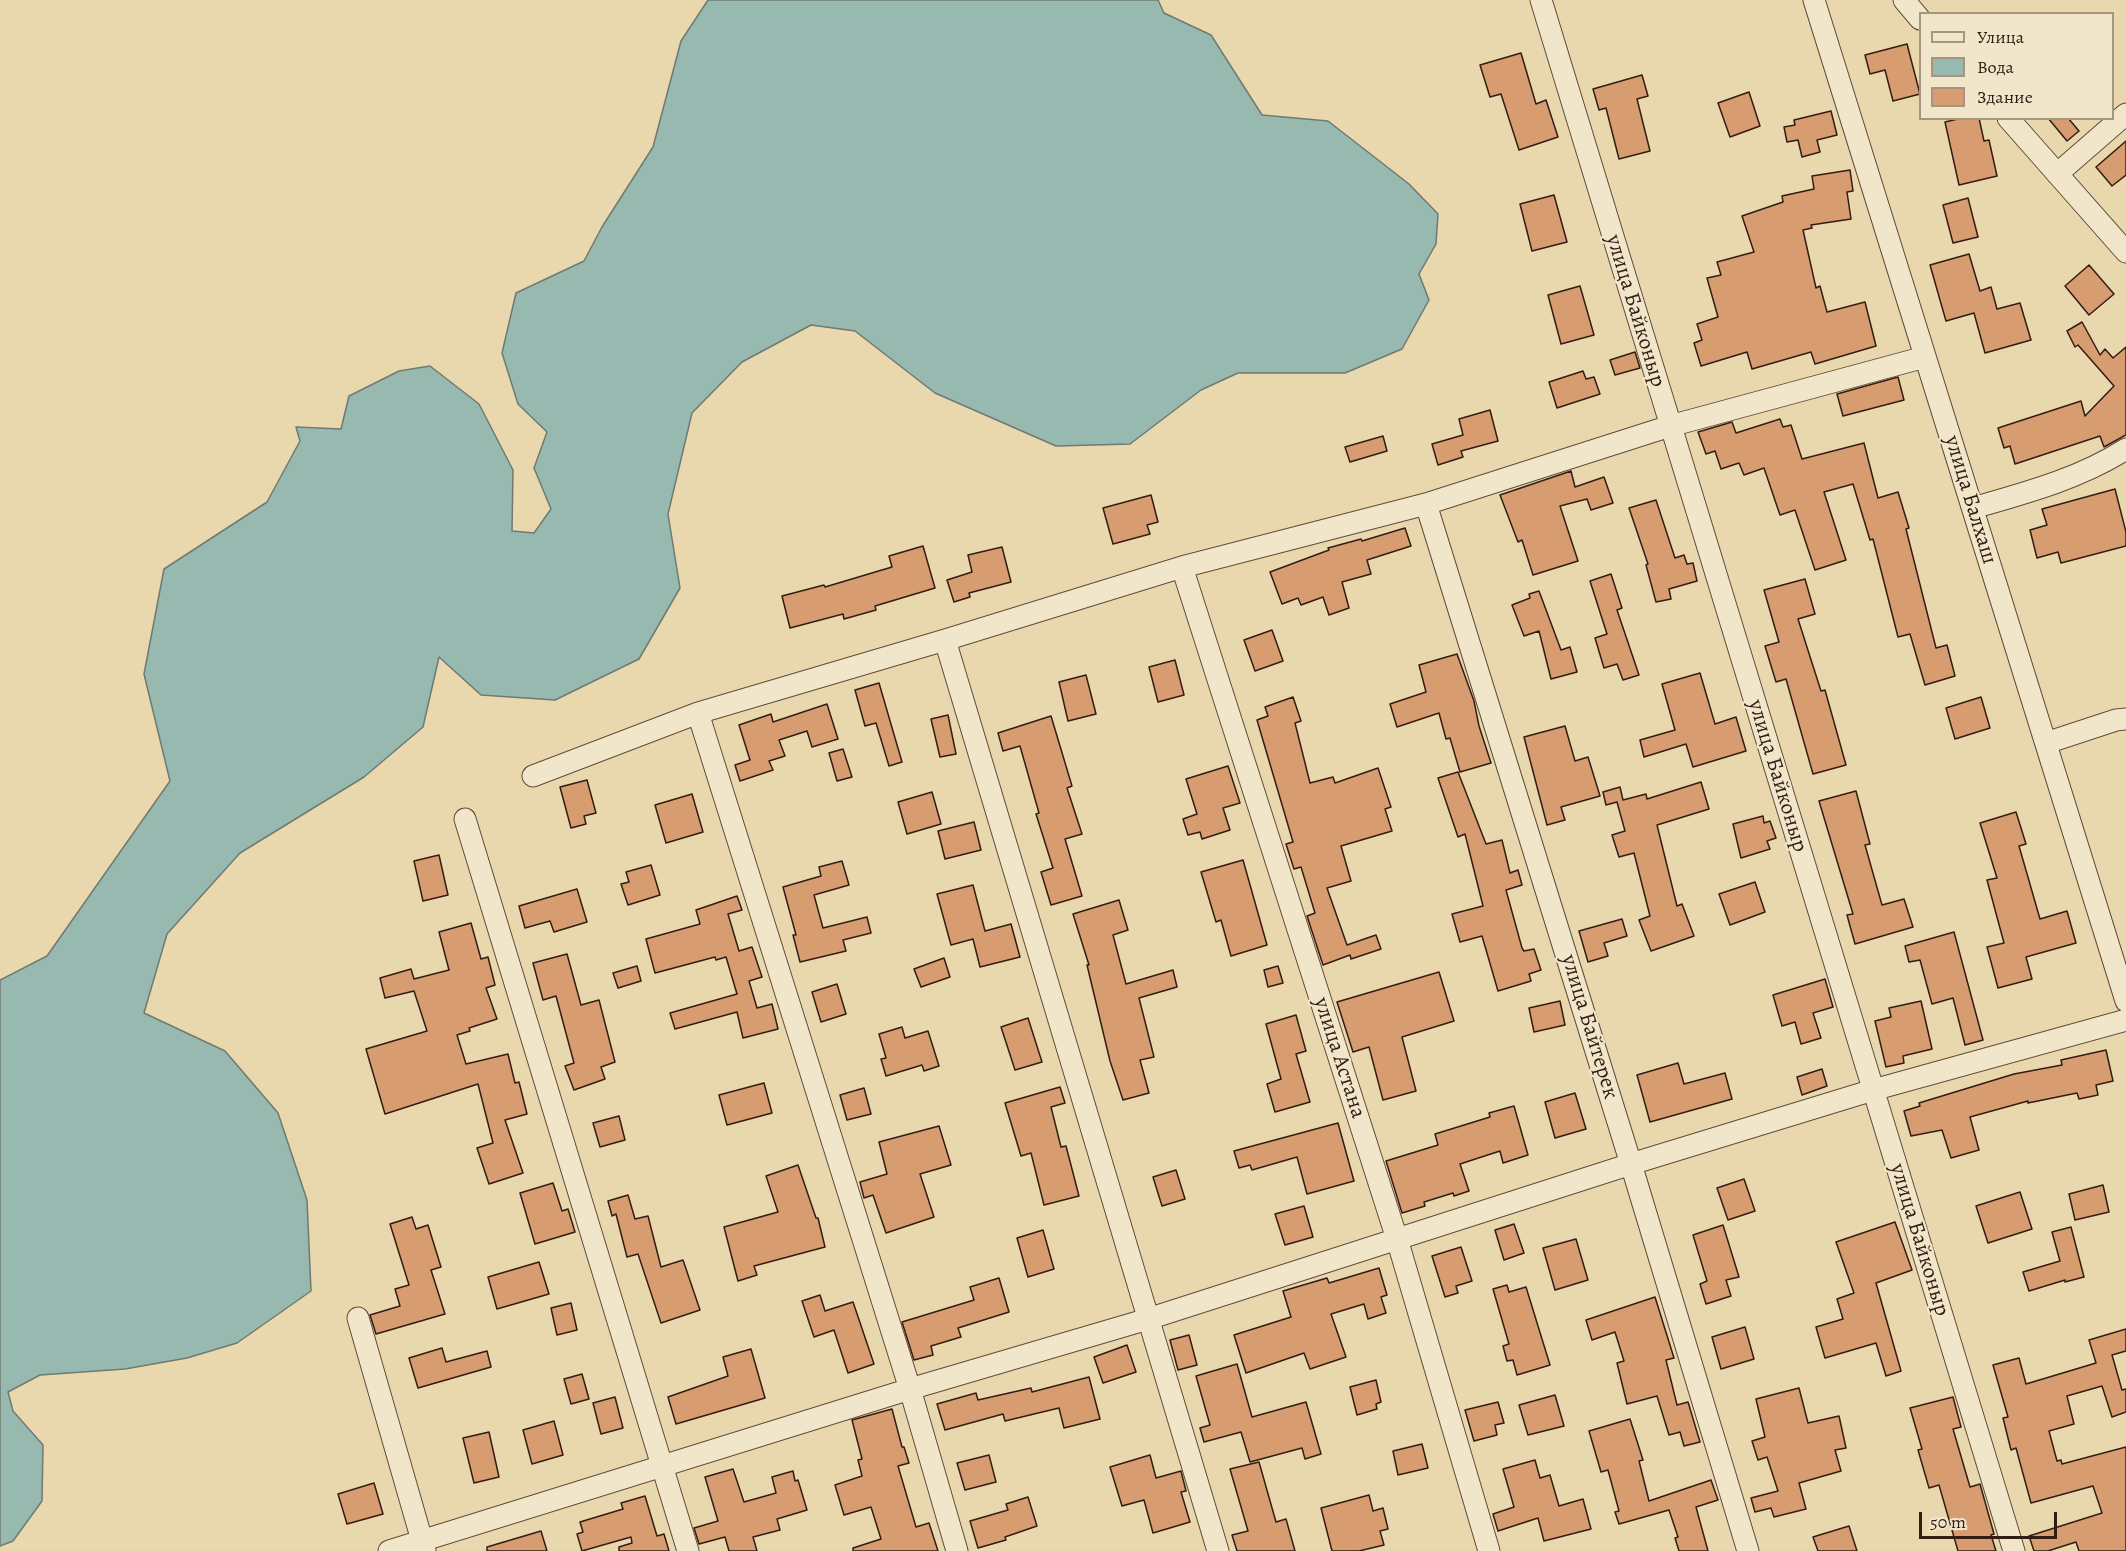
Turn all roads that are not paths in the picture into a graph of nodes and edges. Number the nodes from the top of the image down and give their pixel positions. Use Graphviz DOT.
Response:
graph roads {
  1 [pos="1541,0"];
  2 [pos="1814,0"];
  3 [pos="1904,0"];
  4 [pos="1919,18"];
  5 [pos="2126,114"];
  6 [pos="2010,120"];
  7 [pos="2057,174"];
  8 [pos="2126,252"];
  9 [pos="1925,357"];
  10 [pos="1670,426"];
  11 [pos="2126,449"];
  12 [pos="1426,504"];
  13 [pos="1972,508"];
  14 [pos="1182,567"];
  15 [pos="945,640"];
  16 [pos="698,713"];
  17 [pos="2126,719"];
  18 [pos="2046,743"];
  19 [pos="533,776"];
  20 [pos="465,819"];
  21 [pos="2126,1001"];
  22 [pos="2126,1020"];
  23 [pos="1873,1090"];
  24 [pos="1631,1164"];
  25 [pos="1397,1239"];
  26 [pos="358,1318"];
  27 [pos="1148,1319"];
  28 [pos="910,1389"];
  29 [pos="664,1466"];
  30 [pos="424,1546"];
  31 [pos="389,1551"];
  32 [pos="688,1551"];
  33 [pos="957,1551"];
  34 [pos="1218,1551"];
  35 [pos="1489,1551"];
  36 [pos="1748,1551"];
  37 [pos="2014,1551"];
  1 -- 10 [label="street, улица Байконыр"];
  2 -- 9 [label="street, улица Балхаш"];
  3 -- 4 [label="street"];
  5 -- 7 [label="street"];
  6 -- 7 [label="street"];
  7 -- 8 [label="street"];
  9 -- 10 [label="street"];
  9 -- 13 [label="street, улица Балхаш"];
  10 -- 12 [label="street"];
  10 -- 23 [label="street, улица Байконыр"];
  11 -- 13 [label="street"];
  12 -- 14 [label="street"];
  12 -- 24 [label="street, улица Байтерек"];
  13 -- 18 [label="street, улица Балхаш"];
  14 -- 15 [label="street"];
  14 -- 25 [label="street, улица Астана"];
  15 -- 16 [label="street"];
  15 -- 27 [label="street"];
  16 -- 19 [label="street"];
  16 -- 28 [label="street"];
  17 -- 18 [label="street"];
  18 -- 21 [label="street, улица Балхаш"];
  20 -- 29 [label="street"];
  22 -- 23 [label="street"];
  23 -- 24 [label="street"];
  23 -- 37 [label="street, улица Байконыр"];
  24 -- 25 [label="street"];
  24 -- 36 [label="street, улица Байтерек"];
  25 -- 27 [label="street"];
  25 -- 35 [label="street, улица Астана"];
  26 -- 30 [label="street"];
  27 -- 28 [label="street"];
  27 -- 34 [label="street"];
  28 -- 29 [label="street"];
  28 -- 33 [label="street"];
  29 -- 30 [label="street"];
  29 -- 32 [label="street"];
  30 -- 31 [label="street"];
}
